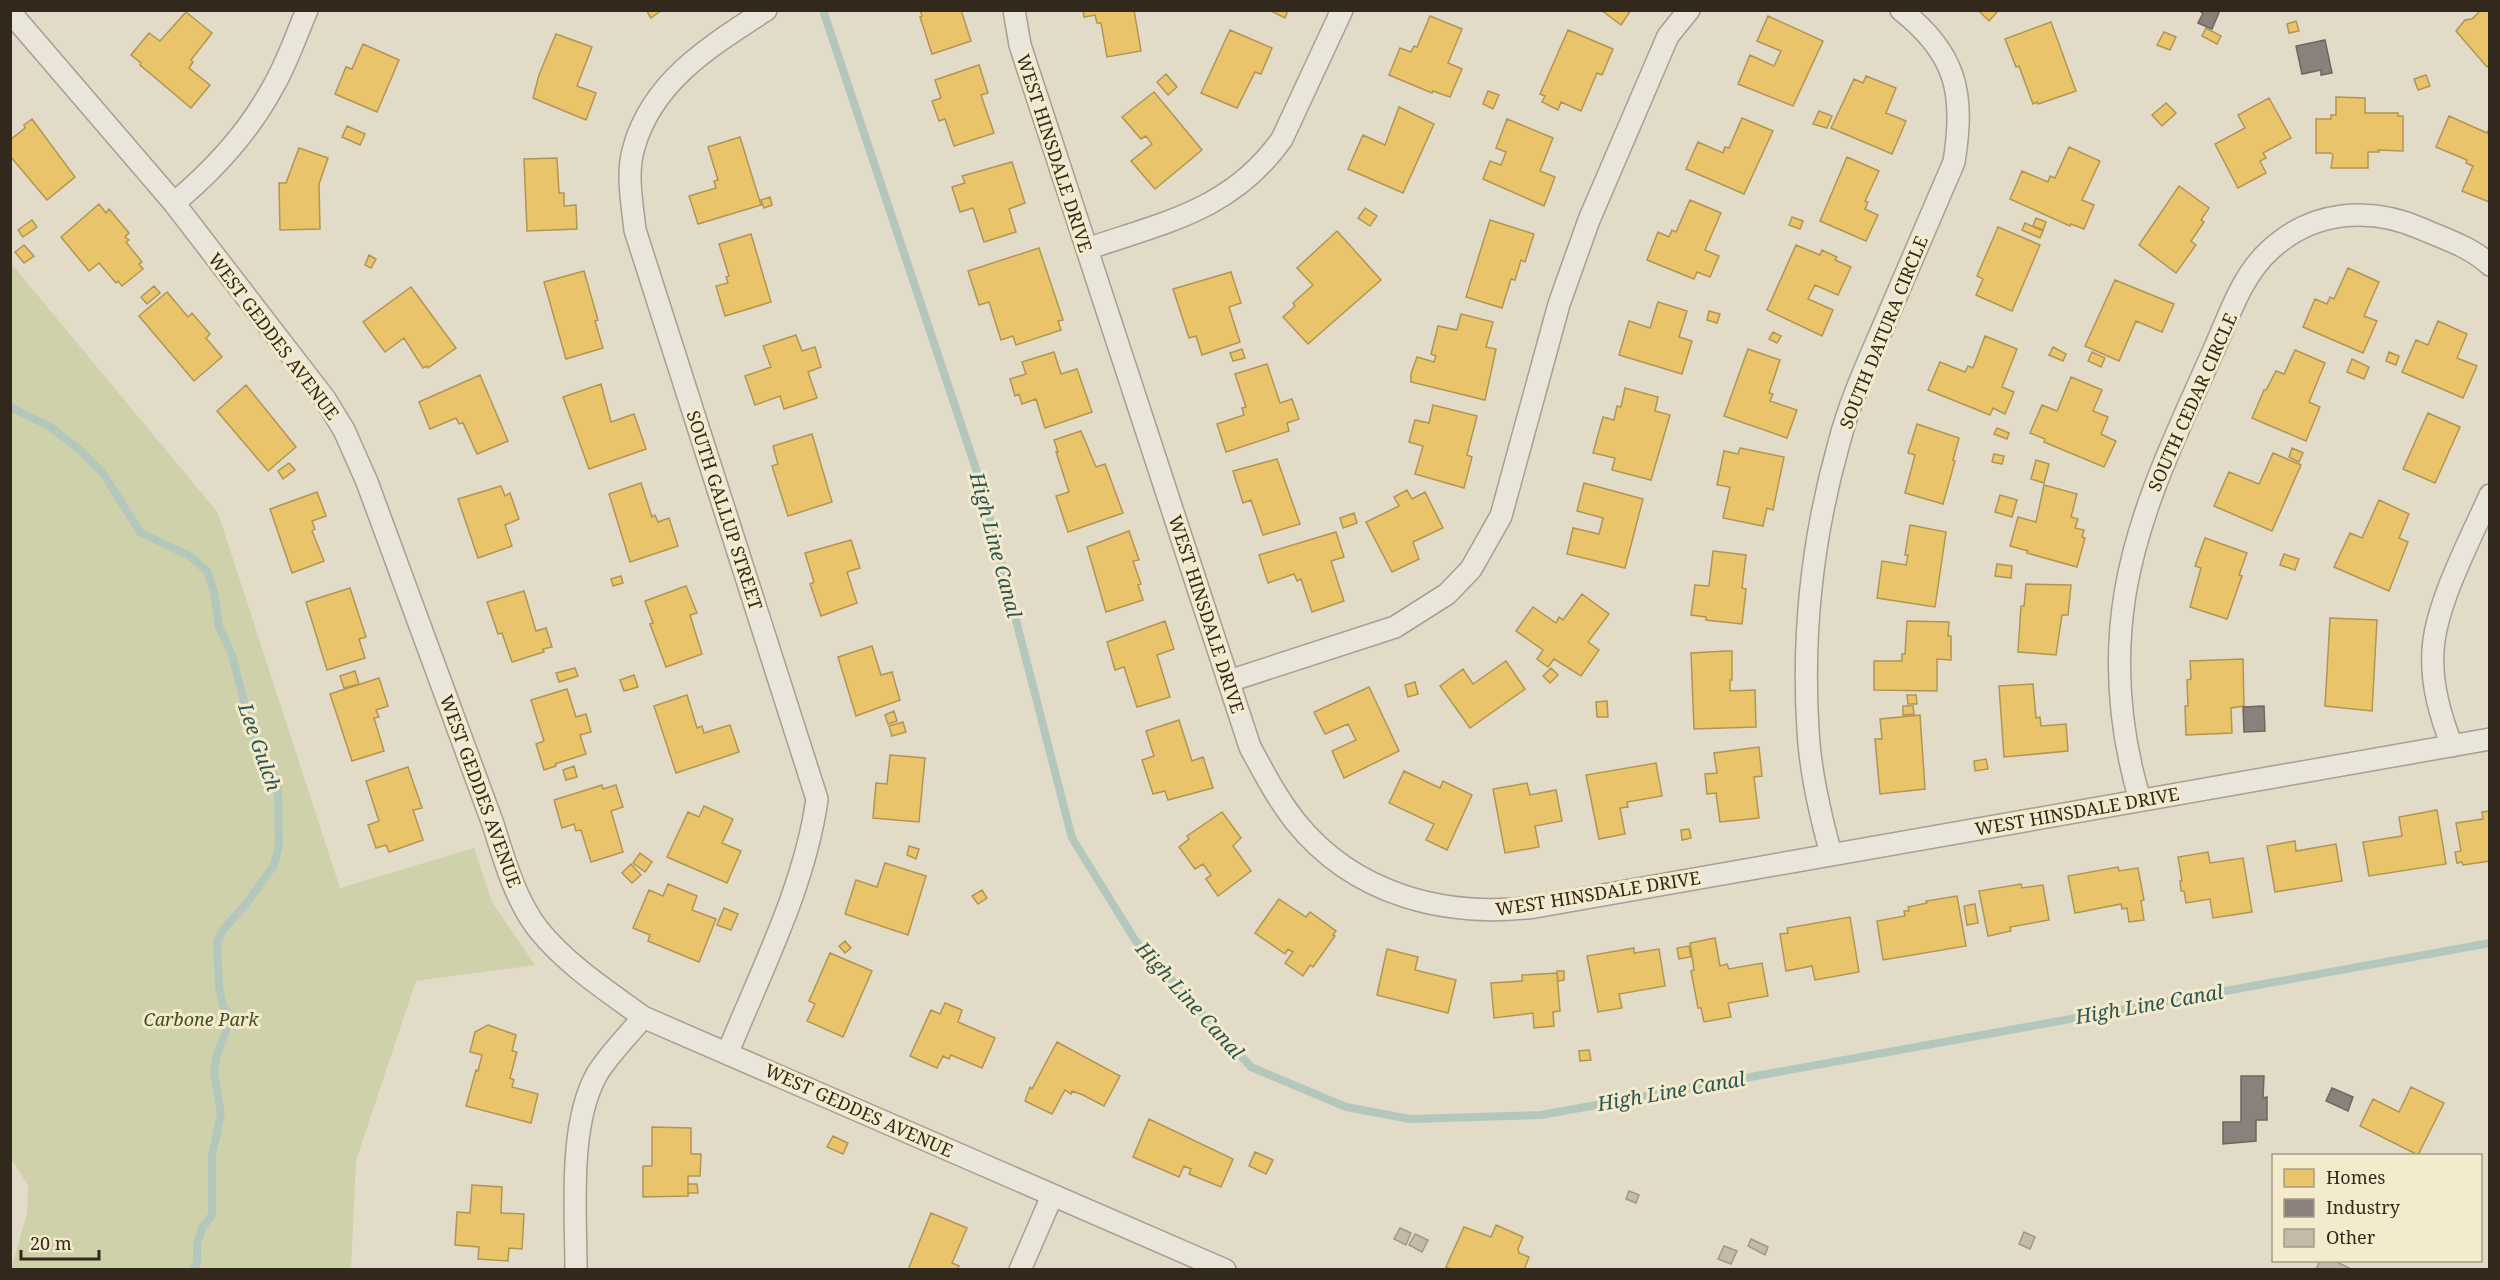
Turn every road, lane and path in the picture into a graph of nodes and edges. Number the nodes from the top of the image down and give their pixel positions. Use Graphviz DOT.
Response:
graph roads {
  1 [pos="307,10"];
  2 [pos="1014,10"];
  3 [pos="1342,10"];
  4 [pos="1689,10"];
  5 [pos="1901,10"];
  6 [pos="765,11"];
  7 [pos="10,12"];
  8 [pos="174,203"];
  9 [pos="1087,249"];
  10 [pos="2490,265"];
  11 [pos="2490,495"];
  12 [pos="1229,681"];
  13 [pos="2490,739"];
  14 [pos="2452,746"];
  15 [pos="2140,800"];
  16 [pos="1831,854"];
  17 [pos="643,1017"];
  18 [pos="728,1052"];
  19 [pos="1052,1196"];
  20 [pos="576,1269"];
  21 [pos="1020,1269"];
  22 [pos="1225,1269"];
  1 -- 8 [label="street"];
  2 -- 9 [label="street, WEST HINSDALE DRIVE"];
  3 -- 9 [label="street"];
  4 -- 12 [label="street"];
  5 -- 16 [label="street, SOUTH DATURA CIRCLE"];
  6 -- 18 [label="street, SOUTH GALLUP STREET"];
  7 -- 8 [label="street, WEST GEDDES AVENUE"];
  8 -- 17 [label="street, WEST GEDDES AVENUE"];
  9 -- 12 [label="street, WEST HINSDALE DRIVE"];
  10 -- 15 [label="street, SOUTH CEDAR CIRCLE"];
  11 -- 14 [label="street"];
  12 -- 16 [label="street, WEST HINSDALE DRIVE"];
  13 -- 14 [label="street, WEST HINSDALE DRIVE"];
  14 -- 15 [label="street, WEST HINSDALE DRIVE"];
  15 -- 16 [label="street, WEST HINSDALE DRIVE"];
  17 -- 18 [label="street, WEST GEDDES AVENUE"];
  17 -- 20 [label="street"];
  18 -- 19 [label="street, WEST GEDDES AVENUE"];
  19 -- 21 [label="street"];
  19 -- 22 [label="street, WEST GEDDES AVENUE"];
}
